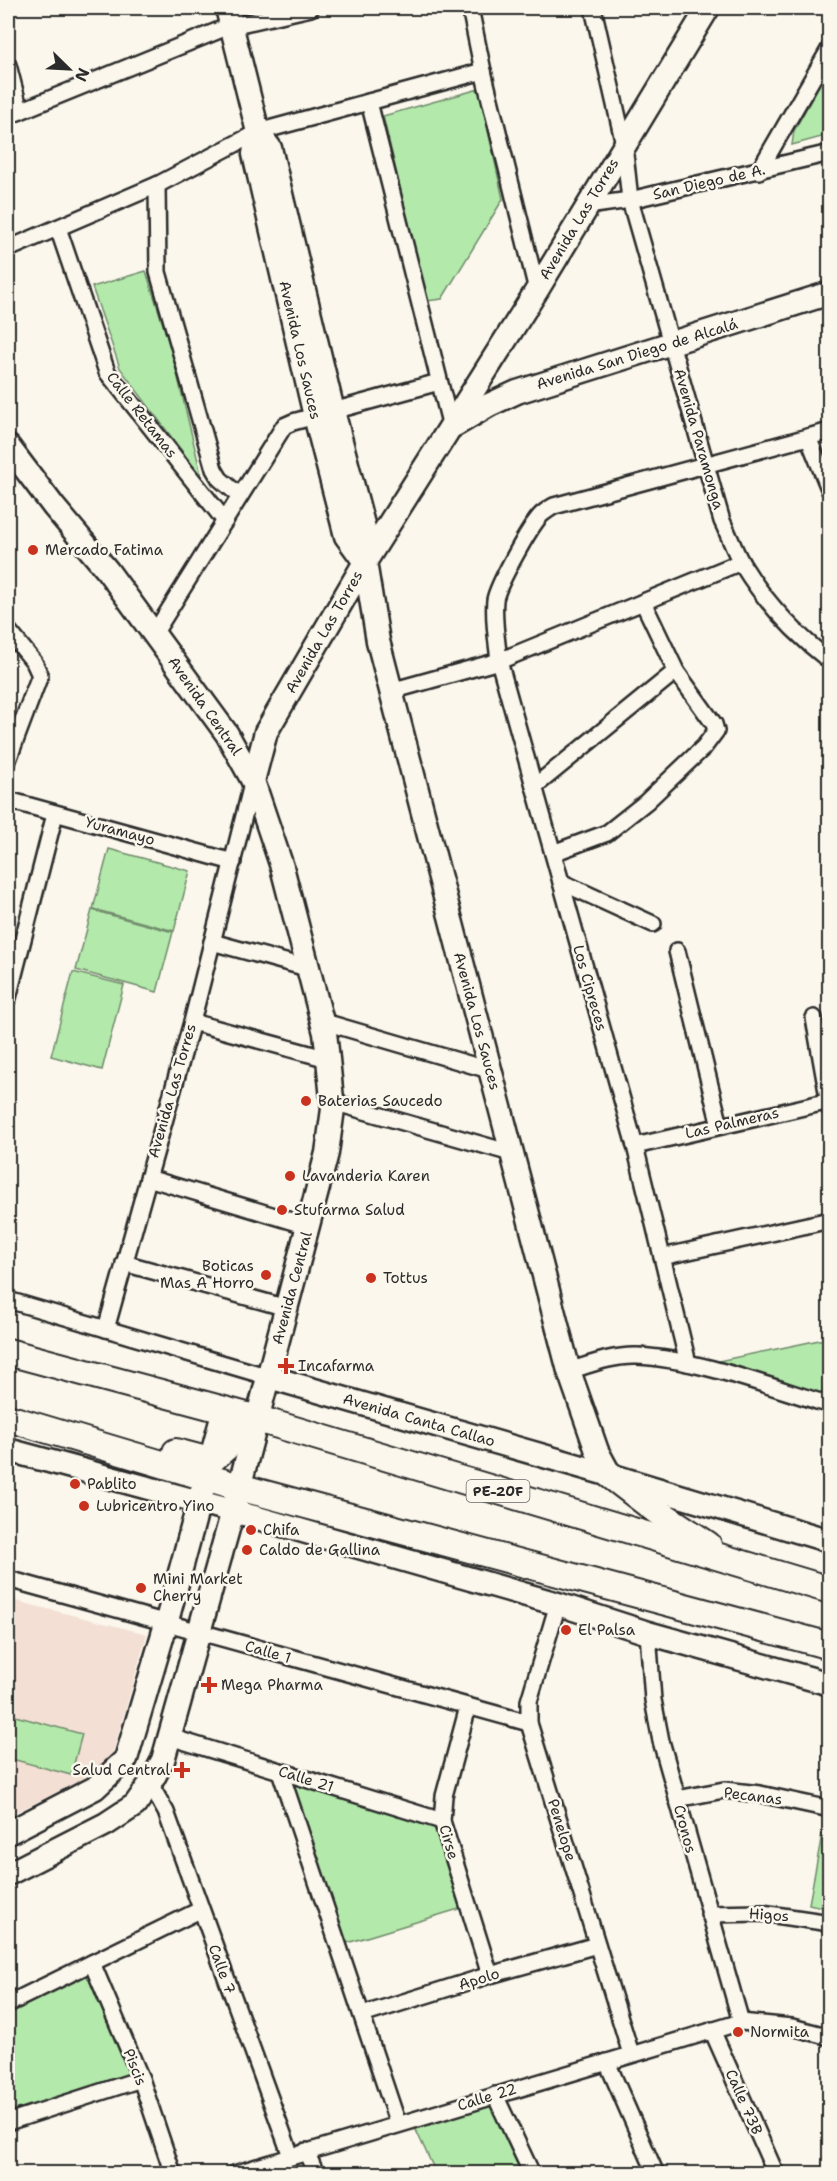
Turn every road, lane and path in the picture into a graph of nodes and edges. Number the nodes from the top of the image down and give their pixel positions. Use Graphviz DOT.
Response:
graph roads {
  1 [pos="311,8"];
  2 [pos="470,8"];
  3 [pos="594,8"];
  4 [pos="708,8"];
  5 [pos="230,16"];
  6 [pos="830,48"];
  7 [pos="8,65"];
  8 [pos="483,71"];
  9 [pos="369,102"];
  10 [pos="14,113"];
  11 [pos="258,132"];
  12 [pos="624,144"];
  13 [pos="830,153"];
  14 [pos="759,171"];
  15 [pos="157,185"];
  16 [pos="630,200"];
  17 [pos="587,206"];
  18 [pos="58,228"];
  19 [pos="8,249"];
  20 [pos="537,290"];
  21 [pos="830,293"];
  22 [pos="672,344"];
  23 [pos="439,382"];
  24 [pos="324,413"];
  25 [pos="451,428"];
  26 [pos="830,431"];
  27 [pos="808,437"];
  28 [pos="8,446"];
  29 [pos="705,464"];
  30 [pos="830,491"];
  31 [pos="240,496"];
  32 [pos="225,521"];
  33 [pos="365,562"];
  34 [pos="741,562"];
  35 [pos="643,602"];
  36 [pos="8,630"];
  37 [pos="154,634"];
  38 [pos="499,661"];
  39 [pos="830,662"];
  40 [pos="676,671"];
  41 [pos="391,691"];
  42 [pos="8,760"];
  43 [pos="253,781"];
  44 [pos="534,787"];
  45 [pos="8,800"];
  46 [pos="55,814"];
  47 [pos="553,853"];
  48 [pos="233,862"];
  49 [pos="561,882"];
  50 [pos="653,924"];
  51 [pos="212,942"];
  52 [pos="677,951"];
  53 [pos="307,968"];
  54 [pos="8,998"];
  55 [pos="814,1018"];
  56 [pos="321,1021"];
  57 [pos="192,1022"];
  58 [pos="328,1059"];
  59 [pos="489,1070"];
  60 [pos="333,1102"];
  61 [pos="829,1104"];
  62 [pos="720,1126"];
  63 [pos="635,1146"];
  64 [pos="511,1153"];
  65 [pos="148,1178"];
  66 [pos="830,1220"];
  67 [pos="308,1226"];
  68 [pos="662,1257"];
  69 [pos="124,1263"];
  70 [pos="8,1300"];
  71 [pos="287,1308"];
  72 [pos="106,1329"];
  73 [pos="8,1352"];
  74 [pos="688,1363"];
  75 [pos="569,1371"];
  76 [pos="269,1377"];
  77 [pos="830,1405"];
  78 [pos="224,1410"];
  79 [pos="8,1418"];
  80 [pos="258,1419"];
  81 [pos="8,1450"];
  82 [pos="610,1475"];
  83 [pos="205,1480"];
  84 [pos="236,1499"];
  85 [pos="830,1541"];
  86 [pos="739,1564"];
  87 [pos="8,1579"];
  88 [pos="830,1590"];
  89 [pos="558,1604"];
  90 [pos="166,1624"];
  91 [pos="197,1632"];
  92 [pos="648,1633"];
  93 [pos="830,1646"];
  94 [pos="830,1684"];
  95 [pos="468,1707"];
  96 [pos="529,1723"];
  97 [pos="171,1737"];
  98 [pos="280,1771"];
  99 [pos="150,1784"];
  100 [pos="677,1799"];
  101 [pos="830,1809"];
  102 [pos="442,1821"];
  103 [pos="8,1833"];
  104 [pos="8,1874"];
  105 [pos="200,1910"];
  106 [pos="709,1914"];
  107 [pos="830,1923"];
  108 [pos="597,1945"];
  109 [pos="92,1963"];
  110 [pos="490,1975"];
  111 [pos="8,2004"];
  112 [pos="362,2015"];
  113 [pos="741,2022"];
  114 [pos="712,2030"];
  115 [pos="830,2037"];
  116 [pos="631,2054"];
  117 [pos="607,2062"];
  118 [pos="141,2079"];
  119 [pos="495,2094"];
  120 [pos="8,2122"];
  121 [pos="398,2124"];
  122 [pos="298,2154"];
  123 [pos="173,2174"];
  124 [pos="234,2174"];
  125 [pos="316,2174"];
  126 [pos="532,2174"];
  127 [pos="656,2174"];
  128 [pos="776,2174"];
  1 -- 5 [label="street"];
  2 -- 8 [label="street"];
  3 -- 12 [label="street, Avenida Paramonga"];
  4 -- 12 [label="street, Avenida Las Torres"];
  5 -- 10 [label="street"];
  5 -- 11 [label="street, Avenida Los Sauces"];
  6 -- 14 [label="street"];
  7 -- 10 [label="street"];
  8 -- 9 [label="street"];
  8 -- 20 [label="street"];
  9 -- 11 [label="street"];
  9 -- 23 [label="street"];
  11 -- 15 [label="street"];
  11 -- 24 [label="street, Avenida Los Sauces"];
  12 -- 16 [label="street, Avenida Paramonga"];
  12 -- 17 [label="street, Avenida Las Torres"];
  13 -- 14 [label="street, San Diego de A."];
  14 -- 16 [label="street, San Diego de A."];
  15 -- 18 [label="street"];
  15 -- 31 [label="street"];
  16 -- 17 [label="street, San Diego de A."];
  16 -- 22 [label="street, Avenida Paramonga"];
  17 -- 20 [label="street, Avenida Las Torres"];
  18 -- 19 [label="street"];
  18 -- 32 [label="street, Calle Retamas"];
  20 -- 25 [label="street, Avenida Las Torres"];
  21 -- 22 [label="street, Avenida San Diego de Alcalá"];
  22 -- 25 [label="street, Avenida San Diego de Alcalá"];
  22 -- 29 [label="street, Avenida Paramonga"];
  23 -- 24 [label="street"];
  23 -- 25 [label="street"];
  24 -- 31 [label="street"];
  24 -- 33 [label="street, Avenida Los Sauces"];
  25 -- 33 [label="street, Avenida Las Torres"];
  26 -- 27 [label="street, Los Cipreces"];
  27 -- 29 [label="street, Los Cipreces"];
  27 -- 30 [label="street"];
  28 -- 37 [label="street, Avenida Central"];
  29 -- 34 [label="street, Avenida Paramonga"];
  29 -- 38 [label="street, Los Cipreces"];
  31 -- 32 [label="street"];
  32 -- 37 [label="street"];
  33 -- 41 [label="street, Avenida Los Sauces"];
  33 -- 43 [label="street, Avenida Las Torres"];
  34 -- 35 [label="street"];
  34 -- 39 [label="street, Avenida Paramonga"];
  35 -- 38 [label="street"];
  35 -- 40 [label="street"];
  36 -- 42 [label="street"];
  37 -- 43 [label="street, Avenida Central"];
  38 -- 41 [label="street"];
  38 -- 44 [label="street, Los Cipreces"];
  40 -- 44 [label="street"];
  40 -- 47 [label="street"];
  41 -- 59 [label="street, Avenida Los Sauces"];
  43 -- 48 [label="street, Avenida Las Torres"];
  43 -- 53 [label="street, Avenida Central"];
  44 -- 47 [label="street, Los Cipreces"];
  45 -- 46 [label="street, Yuramayo"];
  46 -- 48 [label="street, Yuramayo"];
  46 -- 54 [label="street"];
  47 -- 49 [label="street, Los Cipreces"];
  48 -- 51 [label="street, Avenida Las Torres"];
  49 -- 50 [label="street"];
  49 -- 63 [label="street, Los Cipreces"];
  51 -- 53 [label="street"];
  51 -- 57 [label="street, Avenida Las Torres"];
  52 -- 62 [label="street"];
  53 -- 56 [label="street, Avenida Central"];
  55 -- 61 [label="street"];
  56 -- 58 [label="street, Avenida Central"];
  56 -- 59 [label="street"];
  57 -- 58 [label="street"];
  57 -- 65 [label="street, Avenida Las Torres"];
  58 -- 60 [label="street, Avenida Central"];
  59 -- 64 [label="street, Avenida Los Sauces"];
  60 -- 64 [label="street"];
  60 -- 67 [label="street, Avenida Central"];
  61 -- 62 [label="street, Las Palmeras"];
  62 -- 63 [label="street, Las Palmeras"];
  63 -- 68 [label="street, Los Cipreces"];
  64 -- 75 [label="street, Avenida Los Sauces"];
  65 -- 67 [label="street"];
  65 -- 69 [label="street, Avenida Las Torres"];
  66 -- 68 [label="street"];
  67 -- 71 [label="street, Avenida Central"];
  68 -- 74 [label="street, Los Cipreces"];
  69 -- 71 [label="street"];
  69 -- 72 [label="street, Avenida Las Torres"];
  70 -- 72 [label="street, Avenida Canta Callao"];
  71 -- 76 [label="street, Avenida Central"];
  72 -- 76 [label="street, Avenida Canta Callao"];
  73 -- 78 [label="main road, PE-20F"];
  74 -- 75 [label="street"];
  74 -- 77 [label="street"];
  75 -- 82 [label="street, Avenida Los Sauces"];
  76 -- 80 [label="street, Avenida Central"];
  76 -- 82 [label="street, Avenida Canta Callao"];
  78 -- 80 [label="main road, PE-20F"];
  78 -- 83 [label="street"];
  79 -- 83 [label="main road"];
  80 -- 83 [label="main road"];
  80 -- 84 [label="street, Avenida Central"];
  80 -- 86 [label="main road, PE-20F"];
  81 -- 83 [label="street"];
  82 -- 85 [label="street, Avenida Canta Callao"];
  82 -- 86 [label="main road"];
  83 -- 84 [label="main road"];
  83 -- 90 [label="street"];
  84 -- 89 [label="street"];
  84 -- 91 [label="street, Avenida Central"];
  84 -- 93 [label="main road"];
  86 -- 88 [label="main road, PE-20F"];
  87 -- 90 [label="street, Calle 1"];
  89 -- 92 [label="street"];
  89 -- 96 [label="street, Penelope"];
  90 -- 91 [label="street, Calle 1"];
  90 -- 103 [label="street"];
  91 -- 95 [label="street, Calle 1"];
  91 -- 97 [label="street, Avenida Central"];
  92 -- 94 [label="street"];
  92 -- 100 [label="street, Cronos"];
  95 -- 96 [label="street, Calle 1"];
  95 -- 102 [label="street, Cirse"];
  96 -- 108 [label="street, Penelope"];
  97 -- 98 [label="street, Calle 21"];
  97 -- 99 [label="street, Avenida Central"];
  98 -- 102 [label="street, Calle 21"];
  98 -- 112 [label="street"];
  99 -- 104 [label="street, Avenida Central"];
  99 -- 105 [label="street, Calle 7"];
  100 -- 101 [label="street, Pecanas"];
  100 -- 106 [label="street, Cronos"];
  102 -- 110 [label="street, Cirse"];
  105 -- 109 [label="street"];
  105 -- 122 [label="street, Calle 7"];
  106 -- 107 [label="street, Higos"];
  106 -- 113 [label="street, Cronos"];
  108 -- 110 [label="street, Apolo"];
  108 -- 116 [label="street, Penelope"];
  109 -- 111 [label="street"];
  109 -- 118 [label="street, Piscis"];
  110 -- 112 [label="street, Apolo"];
  112 -- 121 [label="street"];
  113 -- 114 [label="street, Calle 22"];
  113 -- 115 [label="street"];
  114 -- 116 [label="street, Calle 22"];
  114 -- 128 [label="street, Calle 73B"];
  116 -- 117 [label="street, Calle 22"];
  117 -- 119 [label="street, Calle 22"];
  117 -- 127 [label="street"];
  118 -- 120 [label="street"];
  118 -- 123 [label="street, Piscis"];
  119 -- 121 [label="street, Calle 22"];
  119 -- 126 [label="street"];
  121 -- 122 [label="street, Calle 22"];
  122 -- 124 [label="street, Calle 22"];
  122 -- 125 [label="street, Calle 7"];
}
